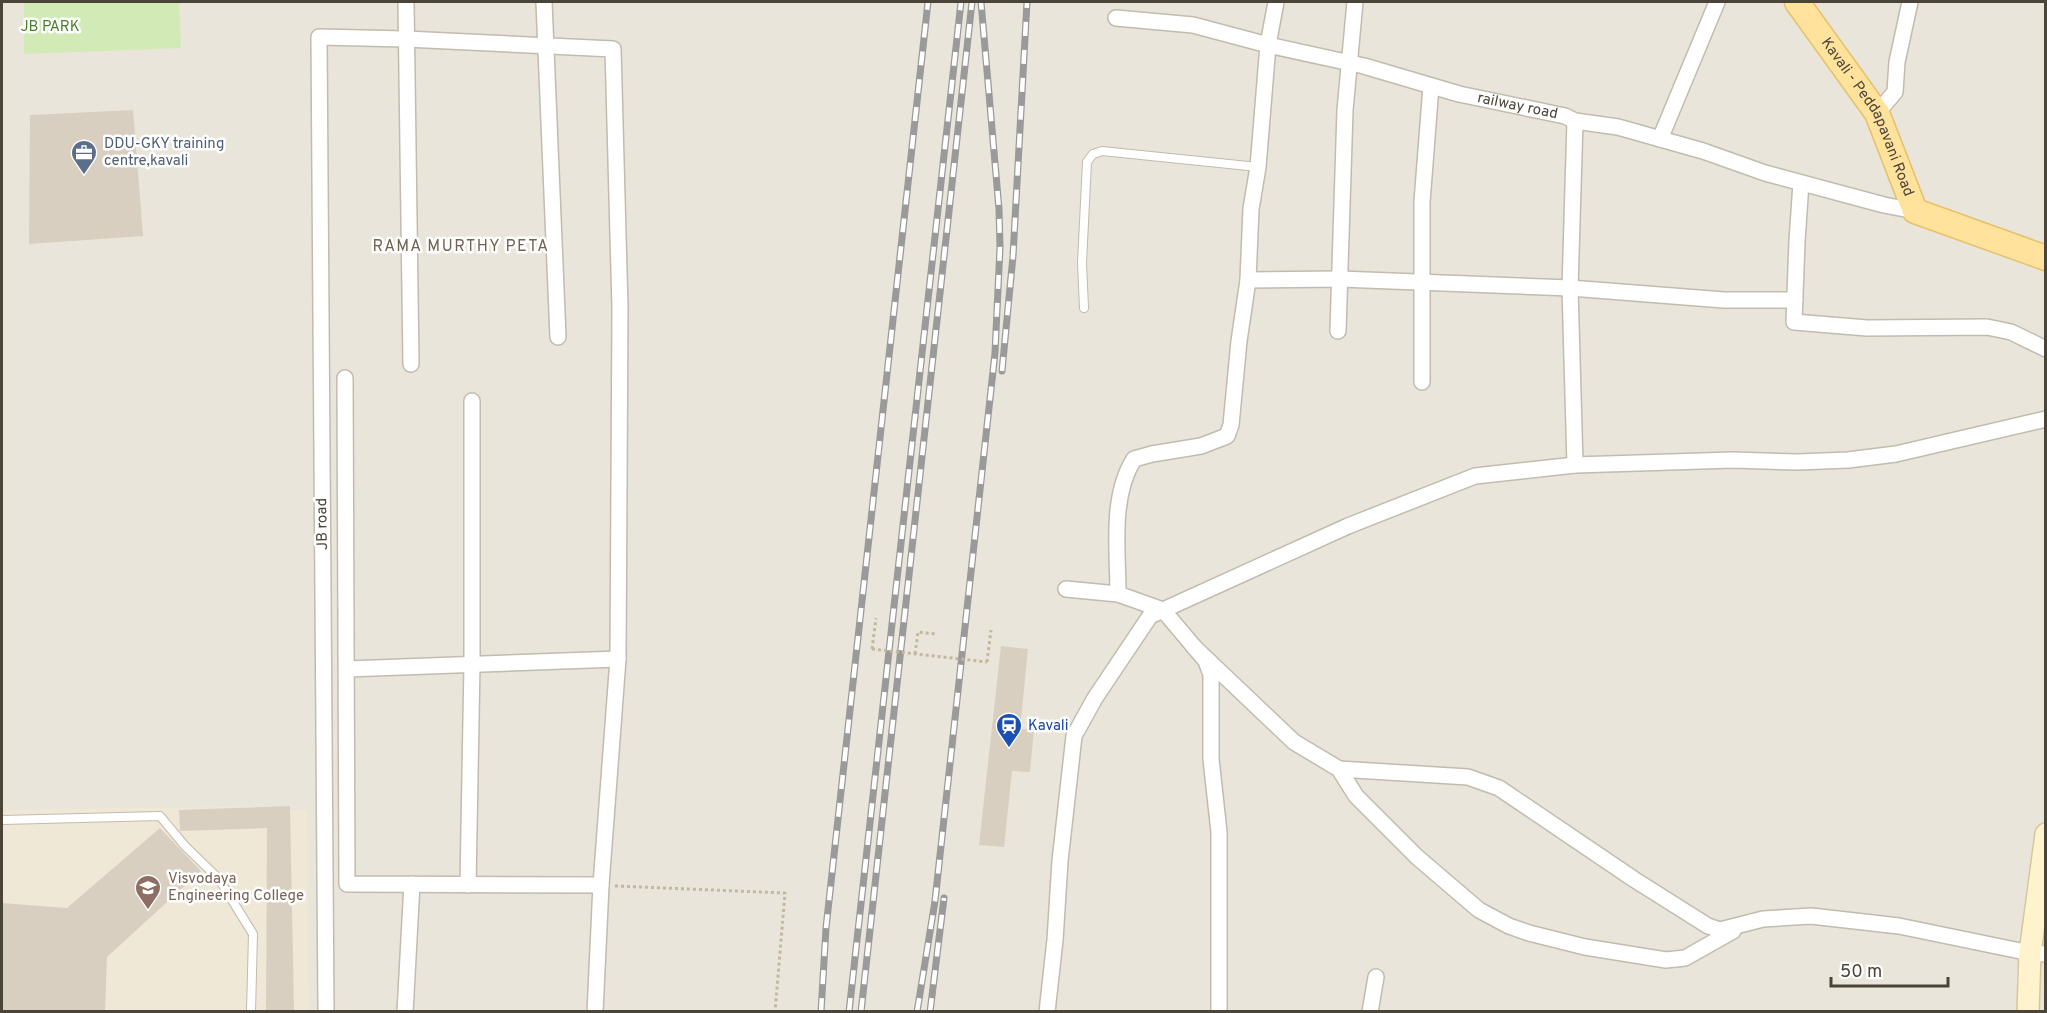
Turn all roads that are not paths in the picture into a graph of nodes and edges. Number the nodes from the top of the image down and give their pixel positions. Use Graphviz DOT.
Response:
graph roads {
  1 [pos="406,2"];
  2 [pos="544,2"];
  3 [pos="1276,2"];
  4 [pos="1355,2"];
  5 [pos="1717,2"];
  6 [pos="1797,2"];
  7 [pos="1910,2"];
  8 [pos="1116,18"];
  9 [pos="406,39"];
  10 [pos="1269,45"];
  11 [pos="545,46"];
  12 [pos="1348,62"];
  13 [pos="1431,86"];
  14 [pos="1877,113"];
  15 [pos="1575,122"];
  16 [pos="1660,139"];
  17 [pos="1258,167"];
  18 [pos="1802,183"];
  19 [pos="1915,211"];
  20 [pos="2046,258"];
  21 [pos="1340,279"];
  22 [pos="1248,280"];
  23 [pos="1421,284"];
  24 [pos="1570,288"];
  25 [pos="1795,300"];
  26 [pos="1084,308"];
  27 [pos="1338,331"];
  28 [pos="558,337"];
  29 [pos="2046,349"];
  30 [pos="411,363"];
  31 [pos="345,378"];
  32 [pos="1422,382"];
  33 [pos="472,401"];
  34 [pos="2046,419"];
  35 [pos="1575,465"];
  36 [pos="1066,589"];
  37 [pos="1118,594"];
  38 [pos="1163,610"];
  39 [pos="1194,647"];
  40 [pos="618,659"];
  41 [pos="472,664"];
  42 [pos="347,669"];
  43 [pos="1339,769"];
  44 [pos="2,820"];
  45 [pos="2046,834"];
  46 [pos="412,884"];
  47 [pos="468,885"];
  48 [pos="602,885"];
  49 [pos="1743,925"];
  50 [pos="2038,954"];
  51 [pos="1376,977"];
  52 [pos="251,1011"];
  53 [pos="326,1011"];
  54 [pos="405,1011"];
  55 [pos="595,1011"];
  56 [pos="1047,1011"];
  57 [pos="1219,1011"];
  58 [pos="1370,1011"];
  59 [pos="2028,1011"];
  1 -- 9 [label="street"];
  2 -- 11 [label="street"];
  3 -- 10 [label="street"];
  4 -- 12 [label="street"];
  5 -- 16 [label="street"];
  6 -- 14 [label="main road, Kavali - Peddapavani Road"];
  7 -- 14 [label="street"];
  8 -- 10 [label="street, railway road"];
  9 -- 11 [label="street"];
  9 -- 30 [label="street"];
  9 -- 53 [label="street, JB road"];
  10 -- 12 [label="street, railway road"];
  10 -- 17 [label="street"];
  11 -- 28 [label="street"];
  11 -- 40 [label="street"];
  12 -- 13 [label="street, railway road"];
  12 -- 21 [label="street"];
  13 -- 15 [label="street, railway road"];
  13 -- 23 [label="street"];
  14 -- 19 [label="main road, Kavali - Peddapavani Road"];
  15 -- 16 [label="street, railway road"];
  15 -- 24 [label="street"];
  16 -- 18 [label="street, railway road"];
  17 -- 22 [label="street"];
  17 -- 26 [label="lane"];
  18 -- 19 [label="street, railway road"];
  18 -- 25 [label="street"];
  19 -- 20 [label="main road, Kavali - Peddapavani Road"];
  21 -- 22 [label="street"];
  21 -- 23 [label="street"];
  21 -- 27 [label="street"];
  22 -- 37 [label="street"];
  23 -- 24 [label="street"];
  23 -- 32 [label="street"];
  24 -- 25 [label="street"];
  24 -- 35 [label="street"];
  25 -- 29 [label="street"];
  31 -- 42 [label="street"];
  33 -- 41 [label="street"];
  34 -- 35 [label="street"];
  35 -- 38 [label="street"];
  36 -- 37 [label="street"];
  37 -- 38 [label="street"];
  38 -- 39 [label="street"];
  38 -- 56 [label="street"];
  39 -- 43 [label="street"];
  39 -- 57 [label="street"];
  40 -- 41 [label="street"];
  40 -- 48 [label="street"];
  41 -- 42 [label="street"];
  41 -- 47 [label="street"];
  42 -- 46 [label="street"];
  43 -- 49 [label="street"];
  43 -- 49 [label="street"];
  44 -- 52 [label="lane"];
  45 -- 50 [label="main road"];
  46 -- 47 [label="street"];
  46 -- 54 [label="street"];
  47 -- 48 [label="street"];
  48 -- 55 [label="street"];
  49 -- 50 [label="street"];
  50 -- 59 [label="main road"];
  51 -- 58 [label="street"];
}
